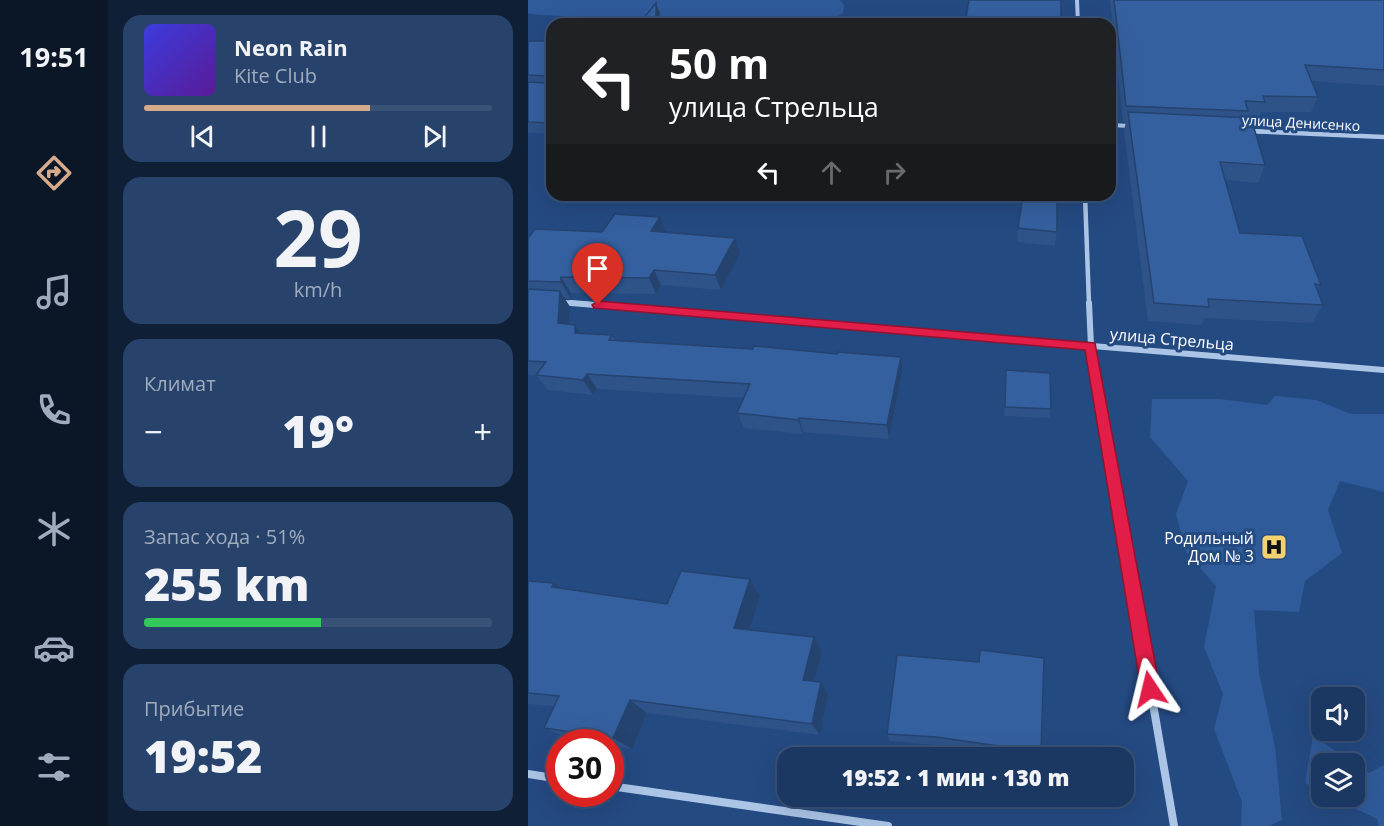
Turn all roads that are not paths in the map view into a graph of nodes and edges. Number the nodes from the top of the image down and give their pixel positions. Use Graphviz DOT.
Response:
graph roads {
  1 [pos="1077,0"];
  2 [pos="1078,18"];
  3 [pos="1116,125"];
  4 [pos="1134,126"];
  5 [pos="1241,130"];
  6 [pos="1384,137"];
  7 [pos="1085,201"];
  8 [pos="551,301"];
  9 [pos="1091,346"];
  10 [pos="1384,370"];
  11 [pos="528,774"];
  12 [pos="546,776"];
  13 [pos="624,788"];
  14 [pos="888,826"];
  15 [pos="1174,826"];
  1 -- 2 [label="street"];
  3 -- 4 [label="street"];
  5 -- 6 [label="street, улица Денисенко"];
  7 -- 9 [label="street"];
  8 -- 9 [label="street, улица Стрельца"];
  9 -- 10 [label="street, улица Стрельца"];
  9 -- 15 [label="street"];
  11 -- 12 [label="street"];
  13 -- 14 [label="street"];
}
